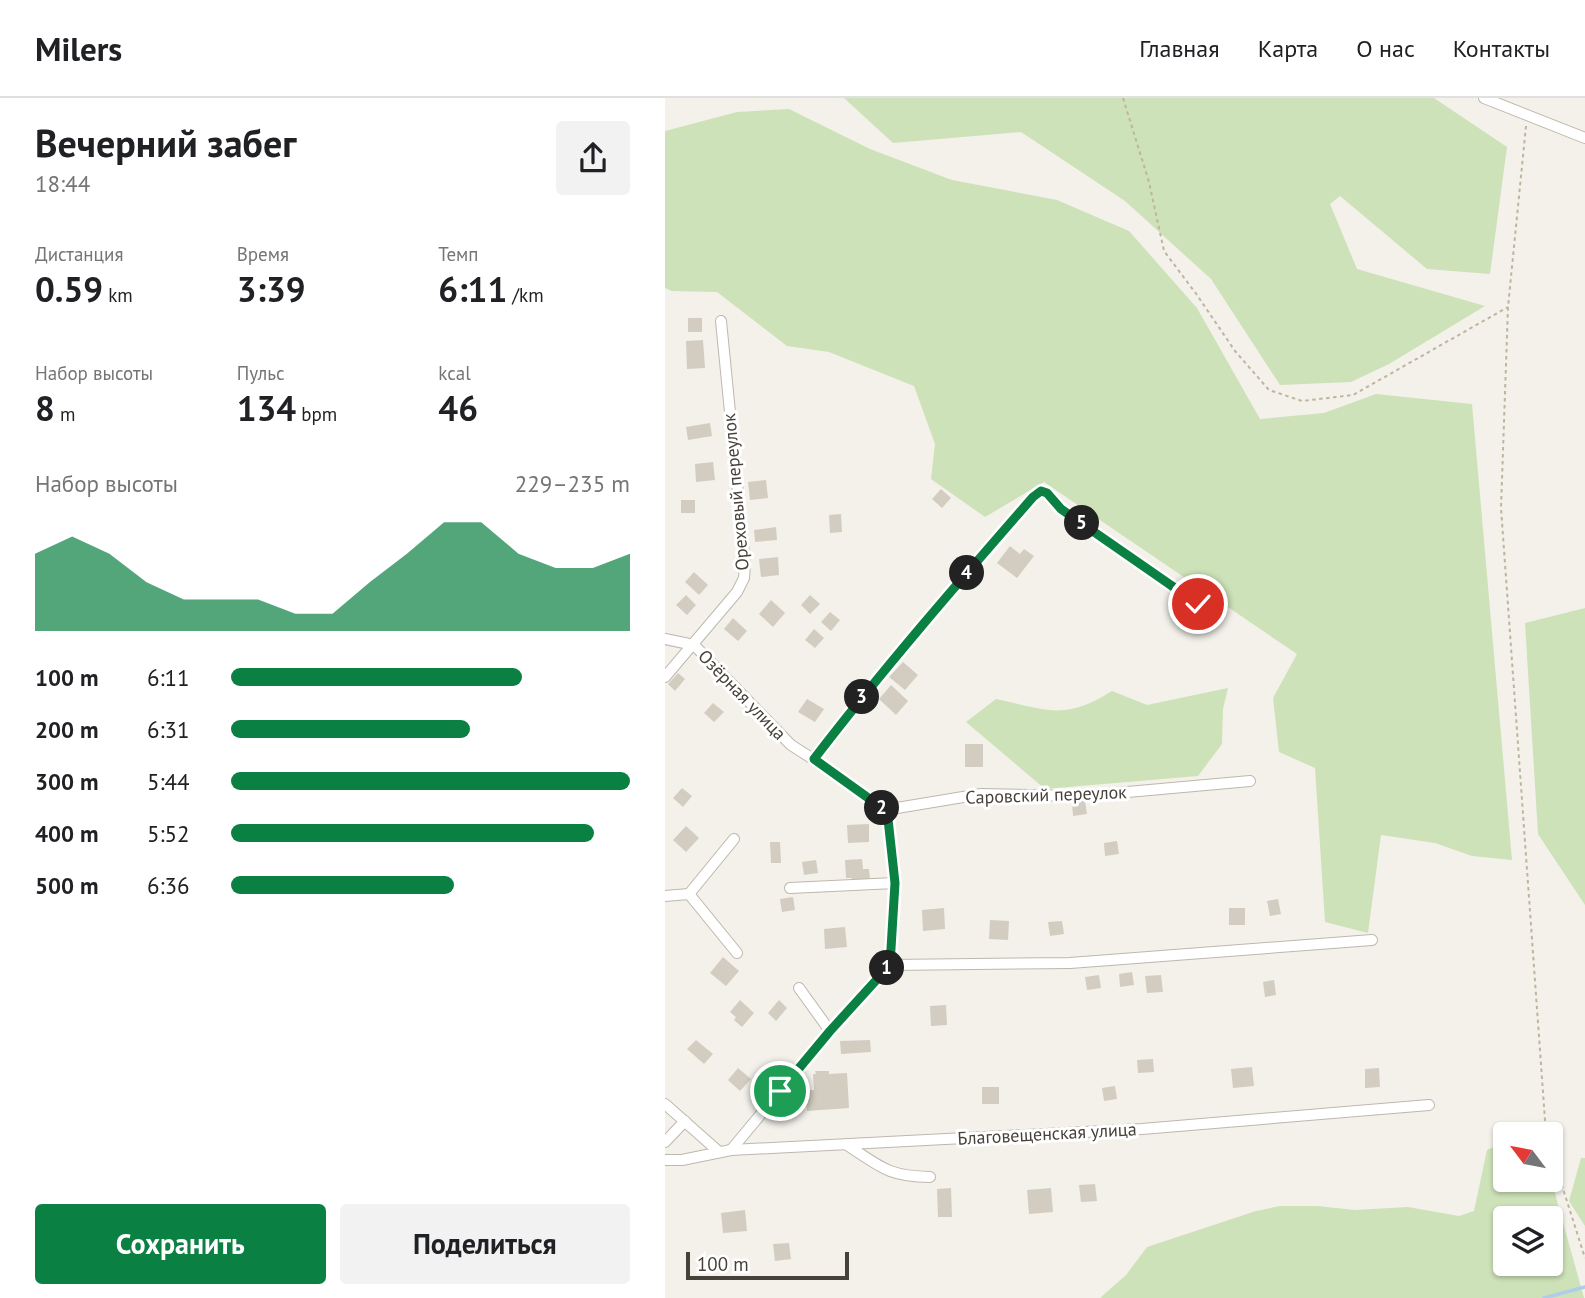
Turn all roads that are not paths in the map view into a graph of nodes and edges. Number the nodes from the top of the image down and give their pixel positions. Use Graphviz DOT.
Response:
graph roads {
  1 [pos="1484,98"];
  2 [pos="1585,138"];
  3 [pos="721,321"];
  4 [pos="1198,604"];
  5 [pos="665,639"];
  6 [pos="694,645"];
  7 [pos="665,677"];
  8 [pos="814,759"];
  9 [pos="1250,781"];
  10 [pos="885,810"];
  11 [pos="734,839"];
  12 [pos="895,883"];
  13 [pos="790,888"];
  14 [pos="689,894"];
  15 [pos="665,896"];
  16 [pos="1372,940"];
  17 [pos="737,953"];
  18 [pos="890,965"];
  19 [pos="799,988"];
  20 [pos="830,1031"];
  21 [pos="665,1104"];
  22 [pos="1429,1105"];
  23 [pos="685,1121"];
  24 [pos="665,1142"];
  25 [pos="846,1145"];
  26 [pos="731,1150"];
  27 [pos="718,1152"];
  28 [pos="665,1160"];
  29 [pos="930,1177"];
  1 -- 2 [label="street"];
  3 -- 6 [label="street, Ореховый переулок"];
  4 -- 8 [label="street"];
  5 -- 6 [label="street, Озёрная улица"];
  6 -- 7 [label="street, Ореховый переулок"];
  6 -- 8 [label="street, Озёрная улица"];
  8 -- 10 [label="street, Озёрная улица"];
  9 -- 10 [label="street, Саровский переулок"];
  10 -- 12 [label="street"];
  11 -- 14 [label="street"];
  12 -- 13 [label="street"];
  12 -- 18 [label="street"];
  14 -- 15 [label="street"];
  14 -- 17 [label="street"];
  16 -- 18 [label="street"];
  18 -- 20 [label="street"];
  19 -- 20 [label="street"];
  20 -- 26 [label="street"];
  21 -- 23 [label="street"];
  22 -- 25 [label="street, Благовещенская улица"];
  23 -- 24 [label="street"];
  23 -- 27 [label="street"];
  25 -- 26 [label="street, Благовещенская улица"];
  25 -- 29 [label="street"];
  26 -- 27 [label="street, Благовещенская улица"];
  27 -- 28 [label="street, Благовещенская улица"];
}
